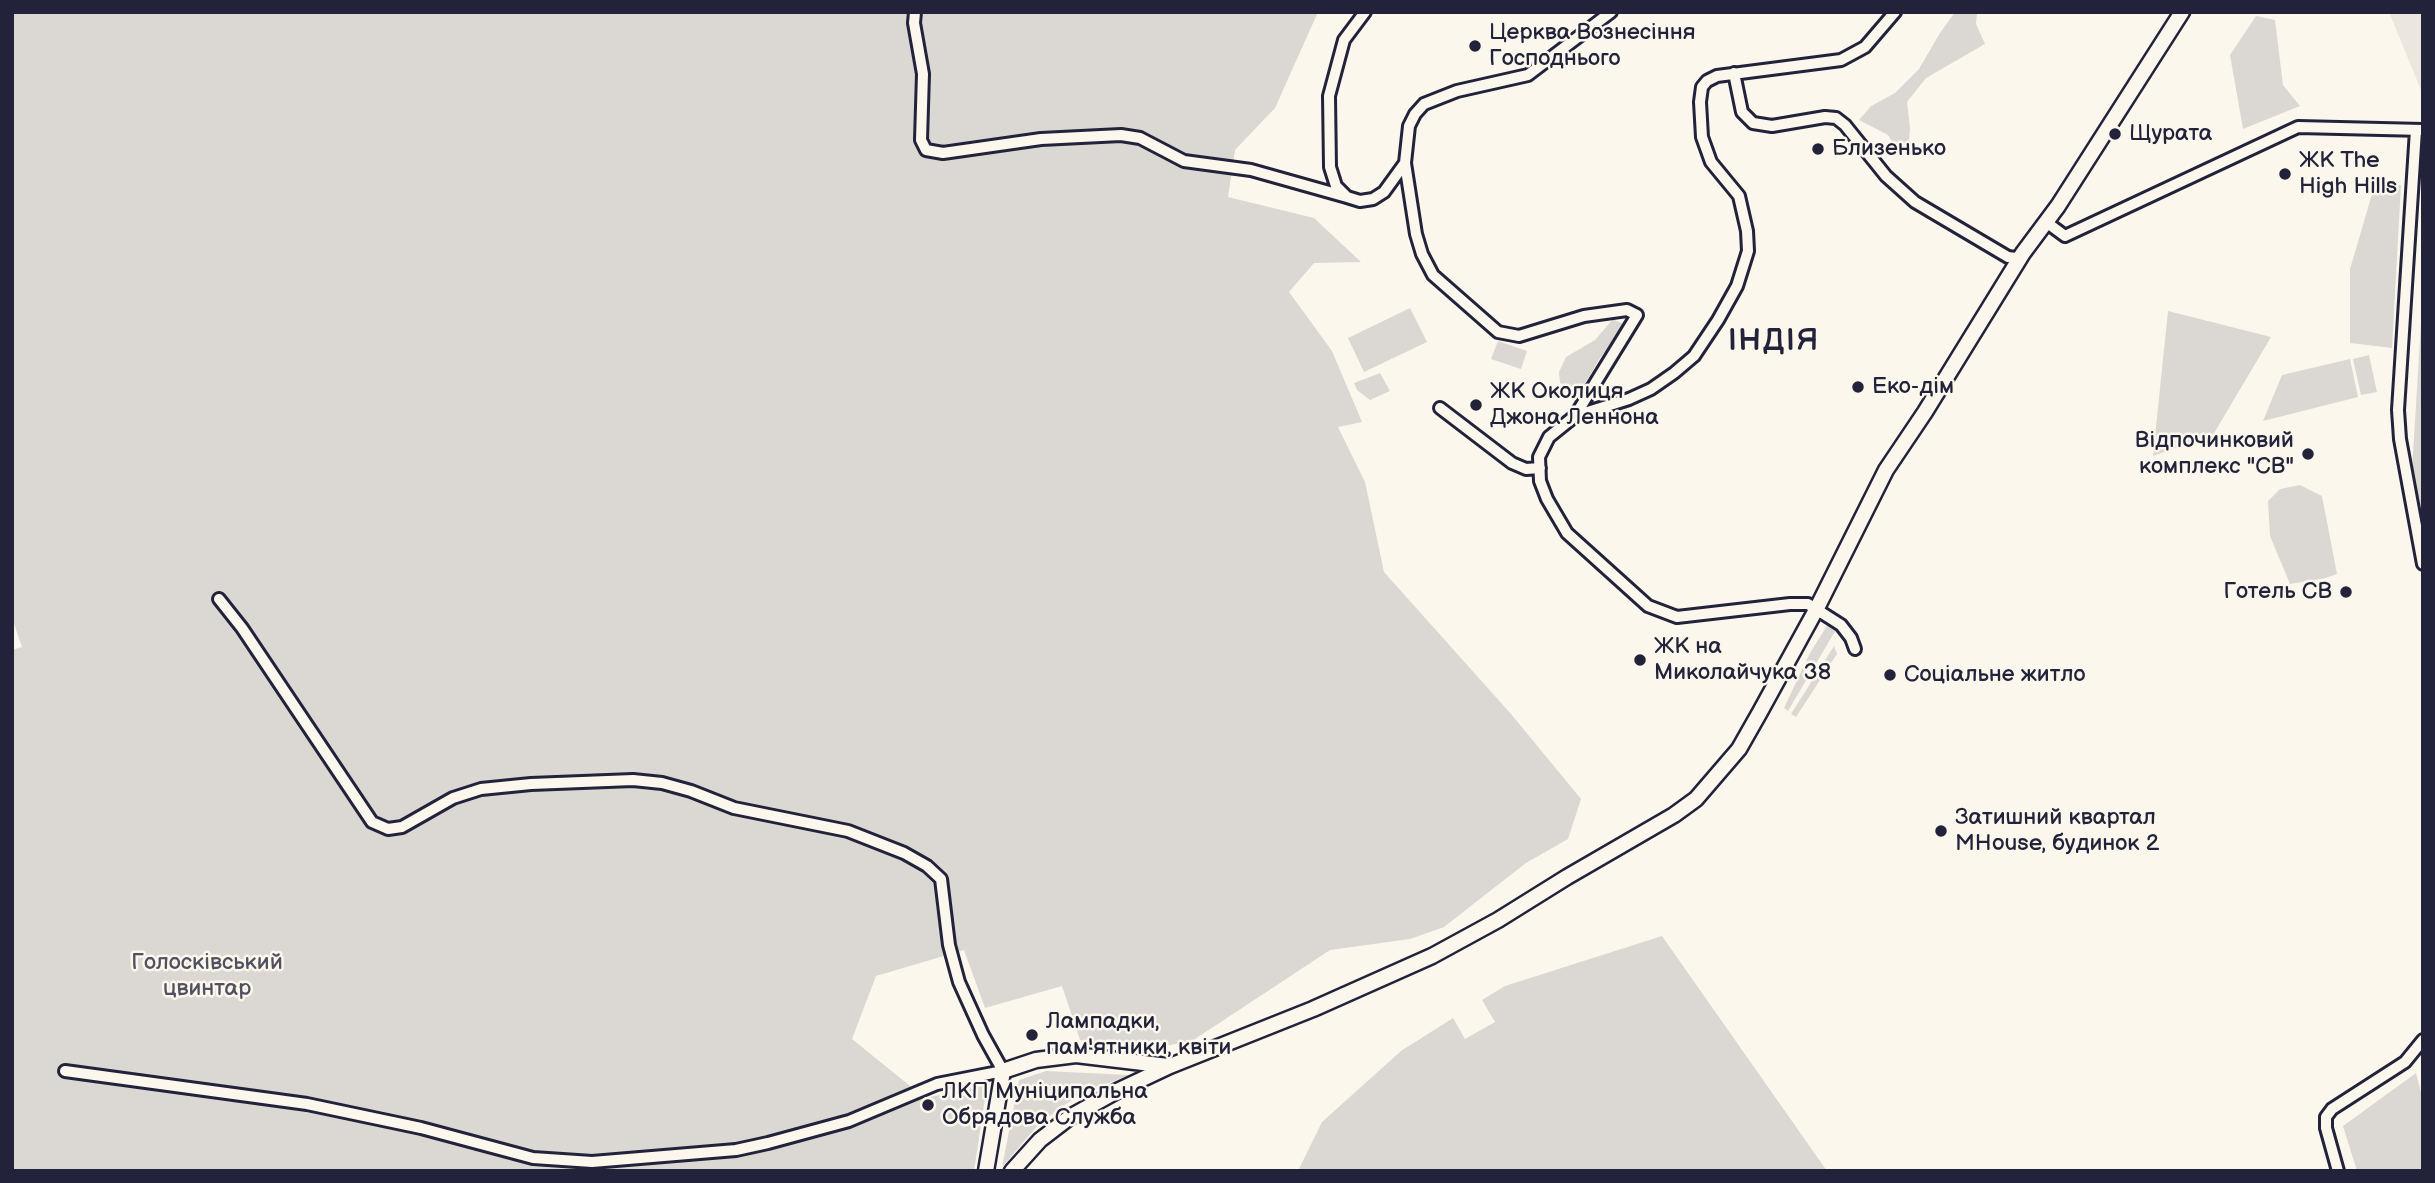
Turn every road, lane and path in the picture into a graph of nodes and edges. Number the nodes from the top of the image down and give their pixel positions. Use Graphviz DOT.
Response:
graph roads {
  1 [pos="915,12"];
  2 [pos="1365,12"];
  3 [pos="1611,12"];
  4 [pos="1895,12"];
  5 [pos="2182,12"];
  6 [pos="1734,74"];
  7 [pos="2419,130"];
  8 [pos="1405,163"];
  9 [pos="1347,197"];
  10 [pos="2046,222"];
  11 [pos="2023,253"];
  12 [pos="1440,408"];
  13 [pos="1575,416"];
  14 [pos="1540,468"];
  15 [pos="2423,564"];
  16 [pos="219,599"];
  17 [pos="1817,608"];
  18 [pos="1855,649"];
  19 [pos="2423,1040"];
  20 [pos="1170,1066"];
  21 [pos="65,1071"];
  22 [pos="1003,1071"];
  23 [pos="986,1171"];
  24 [pos="1012,1171"];
  25 [pos="2338,1171"];
  1 -- 9 [label="street"];
  2 -- 9 [label="street"];
  3 -- 8 [label="street"];
  4 -- 6 [label="street"];
  5 -- 10 [label="street"];
  6 -- 11 [label="street"];
  6 -- 13 [label="street"];
  7 -- 10 [label="street"];
  7 -- 15 [label="street"];
  8 -- 9 [label="street"];
  8 -- 13 [label="street"];
  10 -- 11 [label="street"];
  11 -- 17 [label="street"];
  12 -- 14 [label="street"];
  13 -- 14 [label="street"];
  14 -- 17 [label="street"];
  16 -- 22 [label="street"];
  17 -- 18 [label="street"];
  17 -- 20 [label="street"];
  19 -- 25 [label="street"];
  20 -- 22 [label="street"];
  20 -- 24 [label="street"];
  21 -- 22 [label="street"];
  22 -- 23 [label="street"];
}
